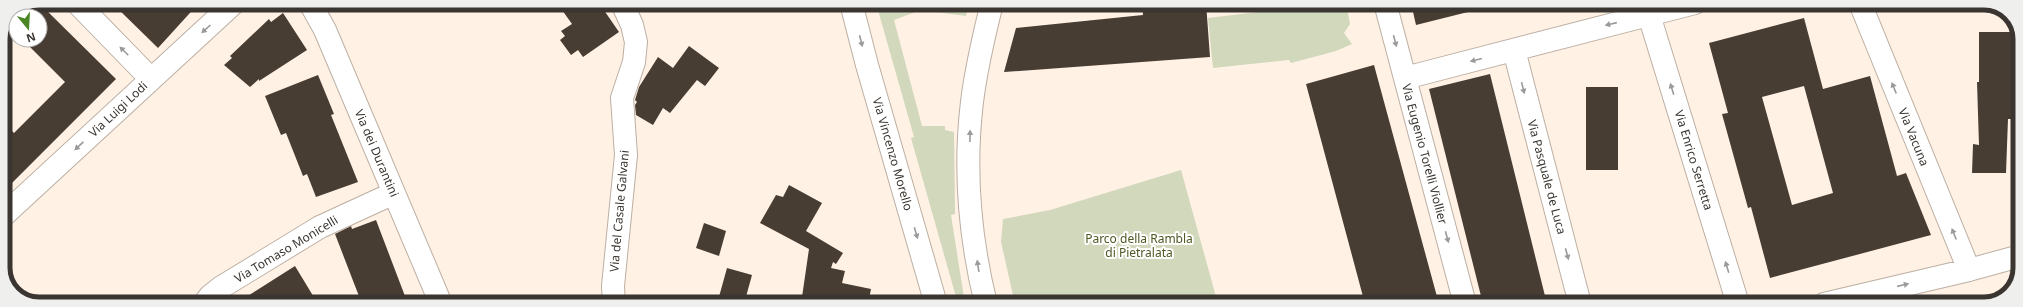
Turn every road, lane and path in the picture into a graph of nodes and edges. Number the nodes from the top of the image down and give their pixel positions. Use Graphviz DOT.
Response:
graph roads {
  1 [pos="84,10"];
  2 [pos="226,10"];
  3 [pos="314,10"];
  4 [pos="625,10"];
  5 [pos="853,10"];
  6 [pos="991,10"];
  7 [pos="1387,10"];
  8 [pos="1668,10"];
  9 [pos="1863,10"];
  10 [pos="1649,15"];
  11 [pos="1514,50"];
  12 [pos="1405,78"];
  13 [pos="152,79"];
  14 [pos="394,193"];
  15 [pos="10,210"];
  16 [pos="2013,258"];
  17 [pos="1969,270"];
  18 [pos="209,297"];
  19 [pos="438,297"];
  20 [pos="614,297"];
  21 [pos="934,297"];
  22 [pos="985,297"];
  23 [pos="1463,297"];
  24 [pos="1578,297"];
  25 [pos="1736,297"];
  26 [pos="1854,297"];
  13 -- 1 [label="street, one-way"];
  2 -- 13 [label="street, Via Luigi Lodi, one-way"];
  3 -- 14 [label="street, Via dei Durantini"];
  4 -- 20 [label="street, Via del Casale Galvani"];
  5 -- 21 [label="street, Via Vincenzo Morello, one-way"];
  22 -- 6 [label="street, one-way"];
  7 -- 12 [label="street, Via Eugenio Torelli Viollier, one-way"];
  8 -- 10 [label="street"];
  17 -- 9 [label="street, Via Vacuna, one-way"];
  10 -- 11 [label="street, one-way"];
  25 -- 10 [label="street, Via Enrico Serretta, one-way"];
  11 -- 12 [label="street, one-way"];
  11 -- 24 [label="street, Via Pasquale de Luca, one-way"];
  12 -- 23 [label="street, Via Eugenio Torelli Viollier, one-way"];
  13 -- 15 [label="street, Via Luigi Lodi, one-way"];
  14 -- 18 [label="street, Via Tomaso Monicelli"];
  14 -- 19 [label="street, Via dei Durantini"];
  16 -- 17 [label="street"];
  26 -- 17 [label="street, one-way"];
}
